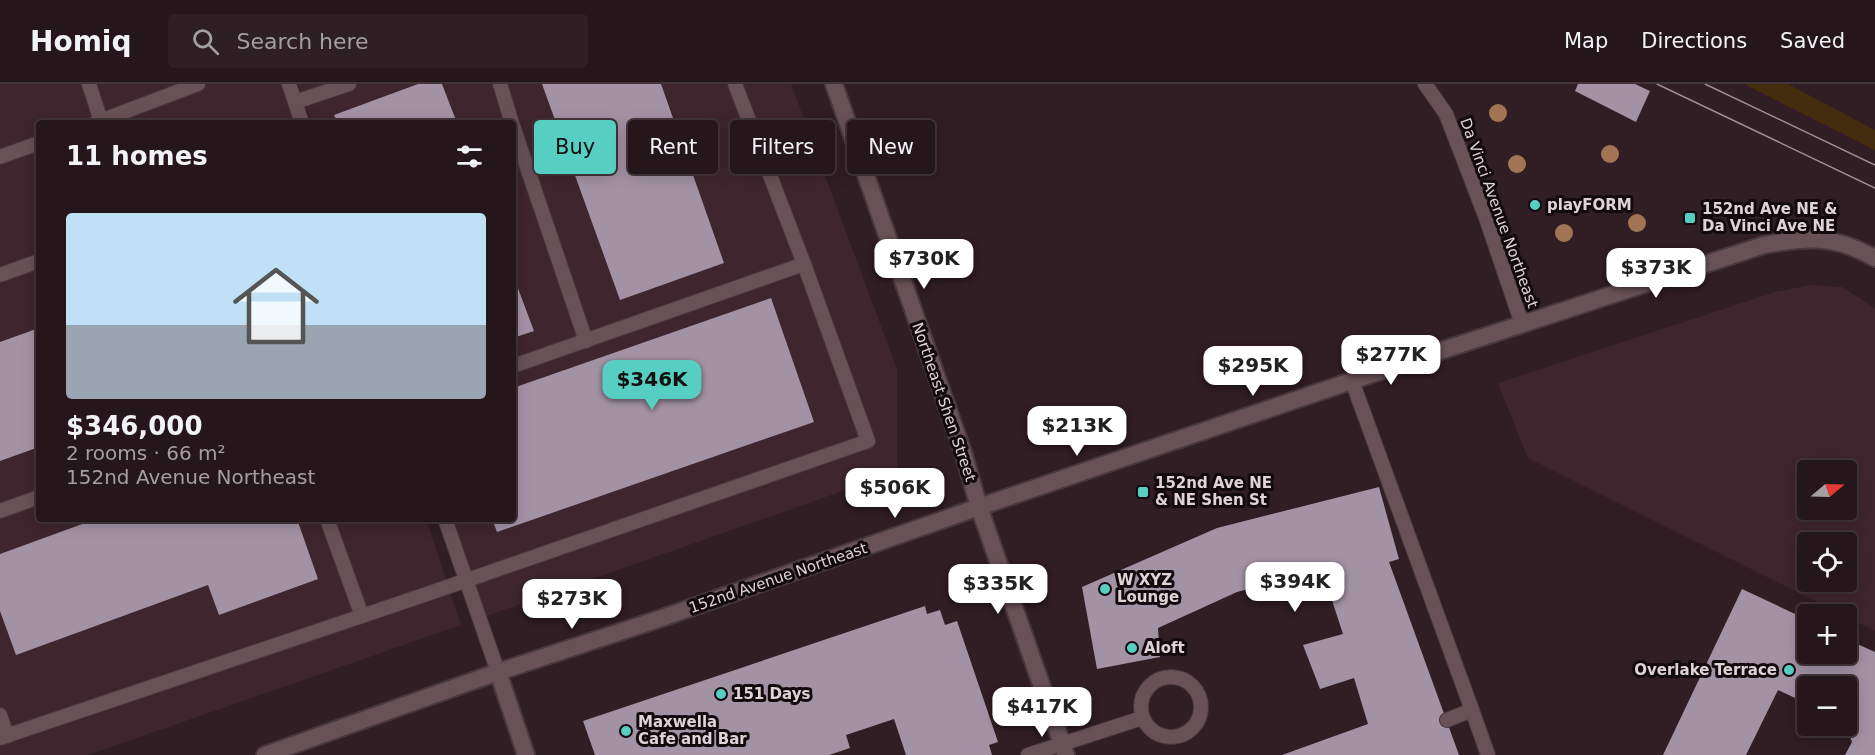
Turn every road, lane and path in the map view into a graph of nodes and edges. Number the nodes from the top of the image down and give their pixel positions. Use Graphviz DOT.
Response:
graph roads {
  1 [pos="89,84"];
  2 [pos="198,84"];
  3 [pos="289,84"];
  4 [pos="349,84"];
  5 [pos="500,84"];
  6 [pos="735,84"];
  7 [pos="834,84"];
  8 [pos="1425,84"];
  9 [pos="295,102"];
  10 [pos="98,120"];
  11 [pos="103,120"];
  12 [pos="301,120"];
  13 [pos="512,120"];
  14 [pos="516,133"];
  15 [pos="36,144"];
  16 [pos="0,157"];
  17 [pos="1875,258"];
  18 [pos="36,262"];
  19 [pos="804,264"];
  20 [pos="0,275"];
  21 [pos="1522,324"];
  22 [pos="586,341"];
  23 [pos="516,365"];
  24 [pos="1352,381"];
  25 [pos="36,498"];
  26 [pos="979,507"];
  27 [pos="0,511"];
  28 [pos="328,522"];
  29 [pos="446,522"];
  30 [pos="466,581"];
  31 [pos="362,616"];
  32 [pos="498,672"];
  33 [pos="1472,710"];
  34 [pos="0,715"];
  35 [pos="1142,718"];
  36 [pos="1447,720"];
  37 [pos="3,737"];
  38 [pos="1064,750"];
  39 [pos="265,755"];
  40 [pos="526,755"];
  41 [pos="1028,755"];
  42 [pos="1488,755"];
  1 -- 10 [label="lane"];
  2 -- 11 [label="lane"];
  3 -- 9 [label="lane"];
  4 -- 9 [label="lane"];
  5 -- 13 [label="lane"];
  6 -- 19 [label="lane"];
  7 -- 26 [label="street, Northeast Shen Street"];
  8 -- 21 [label="lane, Da Vinci Avenue Northeast"];
  9 -- 12 [label="lane"];
  14 -- 22 [label="lane"];
  15 -- 16 [label="lane"];
  17 -- 21 [label="street, 152nd Avenue Northeast"];
  18 -- 20 [label="lane"];
  19 -- 22 [label="lane"];
  19 -- 30 [label="lane"];
  21 -- 24 [label="street, 152nd Avenue Northeast"];
  22 -- 23 [label="lane"];
  24 -- 26 [label="street, 152nd Avenue Northeast"];
  24 -- 33 [label="lane"];
  25 -- 27 [label="lane"];
  26 -- 32 [label="street, 152nd Avenue Northeast"];
  26 -- 38 [label="street, Northeast Shen Street"];
  28 -- 31 [label="lane"];
  29 -- 30 [label="lane"];
  30 -- 31 [label="lane"];
  30 -- 32 [label="lane"];
  31 -- 37 [label="lane"];
  32 -- 39 [label="street, 152nd Avenue Northeast"];
  32 -- 40 [label="street"];
  33 -- 36 [label="lane"];
  33 -- 42 [label="lane"];
  34 -- 37 [label="lane"];
  35 -- 35 [label="lane"];
  35 -- 38 [label="lane"];
  38 -- 41 [label="lane"];
}
